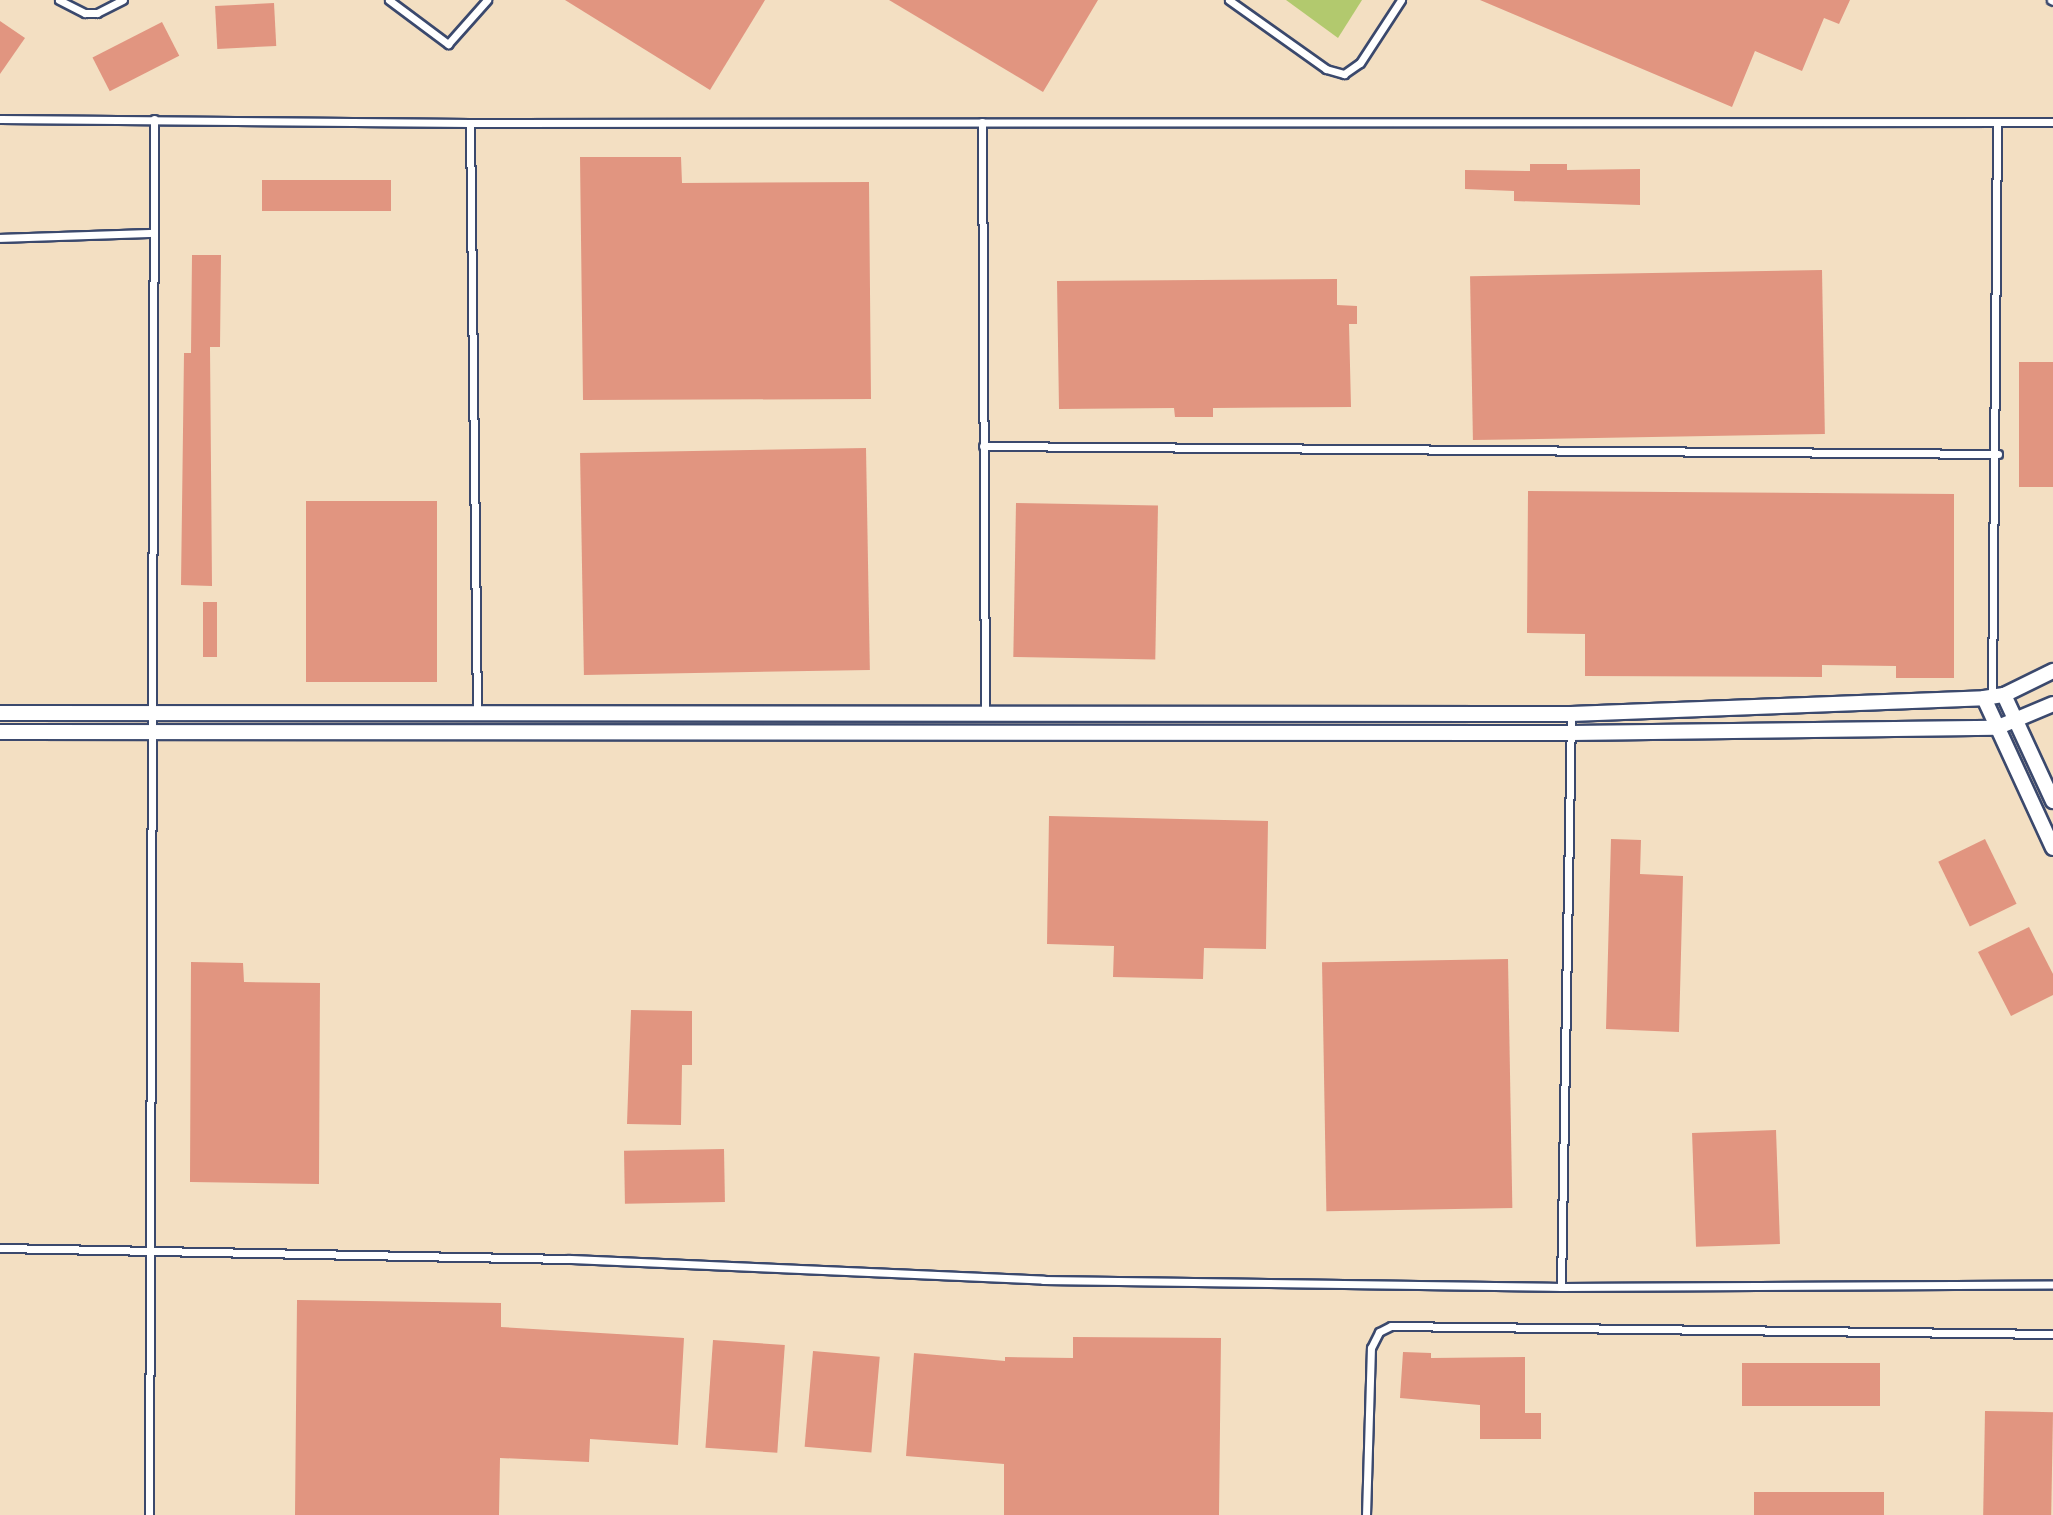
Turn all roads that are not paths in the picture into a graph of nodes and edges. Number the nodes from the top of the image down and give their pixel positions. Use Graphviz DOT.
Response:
graph roads {
  1 [pos="59,0"];
  2 [pos="123,0"];
  3 [pos="388,0"];
  4 [pos="487,0"];
  5 [pos="1229,0"];
  6 [pos="1401,0"];
  7 [pos="0,118"];
  8 [pos="154,119"];
  9 [pos="982,122"];
  10 [pos="1997,122"];
  11 [pos="2053,122"];
  12 [pos="470,123"];
  13 [pos="153,233"];
  14 [pos="0,238"];
  15 [pos="983,446"];
  16 [pos="1998,454"];
  17 [pos="2053,671"];
  18 [pos="1993,697"];
  19 [pos="2053,704"];
  20 [pos="0,712"];
  21 [pos="477,713"];
  22 [pos="150,714"];
  23 [pos="1571,714"];
  24 [pos="985,715"];
  25 [pos="2017,722"];
  26 [pos="1996,728"];
  27 [pos="0,732"];
  28 [pos="150,733"];
  29 [pos="1571,733"];
  30 [pos="2053,801"];
  31 [pos="2053,848"];
  32 [pos="0,1248"];
  33 [pos="151,1249"];
  34 [pos="2053,1284"];
  35 [pos="1561,1287"];
  36 [pos="2053,1334"];
  37 [pos="149,1515"];
  38 [pos="1366,1515"];
  1 -- 2 [label="lane"];
  3 -- 4 [label="lane"];
  5 -- 6 [label="lane"];
  7 -- 8 [label="lane"];
  8 -- 12 [label="lane"];
  8 -- 13 [label="lane"];
  9 -- 10 [label="lane"];
  9 -- 12 [label="lane"];
  9 -- 15 [label="lane"];
  10 -- 11 [label="lane"];
  10 -- 16 [label="lane"];
  12 -- 21 [label="lane"];
  13 -- 14 [label="lane"];
  13 -- 22 [label="lane"];
  15 -- 16 [label="lane"];
  15 -- 24 [label="lane"];
  16 -- 18 [label="lane"];
  17 -- 18 [label="street"];
  18 -- 23 [label="street"];
  18 -- 25 [label="street"];
  18 -- 26 [label="street"];
  19 -- 25 [label="street"];
  20 -- 22 [label="street"];
  21 -- 22 [label="street"];
  21 -- 24 [label="street"];
  22 -- 28 [label="lane"];
  23 -- 24 [label="street"];
  23 -- 29 [label="lane"];
  25 -- 26 [label="street"];
  25 -- 30 [label="street"];
  26 -- 29 [label="street"];
  26 -- 31 [label="street"];
  27 -- 28 [label="street"];
  28 -- 29 [label="street"];
  28 -- 33 [label="lane"];
  29 -- 35 [label="lane"];
  32 -- 33 [label="lane"];
  33 -- 35 [label="lane"];
  33 -- 37 [label="lane"];
  34 -- 35 [label="lane"];
  36 -- 38 [label="lane"];
}
